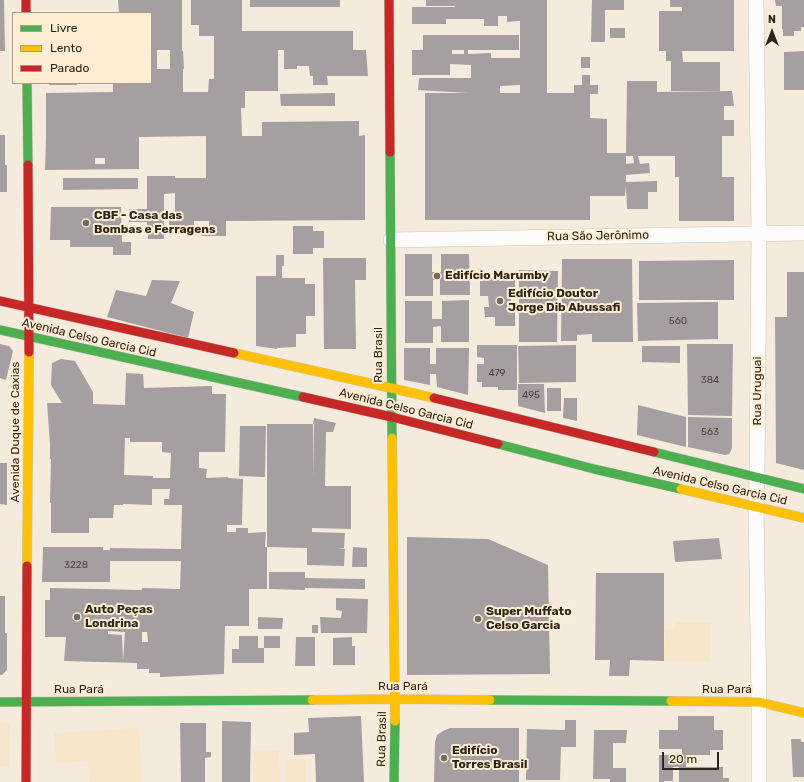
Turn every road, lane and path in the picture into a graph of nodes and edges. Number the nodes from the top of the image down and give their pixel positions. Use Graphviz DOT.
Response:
graph roads {
  1 [pos="26,0"];
  2 [pos="389,0"];
  3 [pos="756,0"];
  4 [pos="26,12"];
  5 [pos="27,84"];
  6 [pos="804,232"];
  7 [pos="759,233"];
  8 [pos="391,240"];
  9 [pos="0,301"];
  10 [pos="28,308"];
  11 [pos="0,330"];
  12 [pos="29,337"];
  13 [pos="391,388"];
  14 [pos="392,417"];
  15 [pos="757,477"];
  16 [pos="804,489"];
  17 [pos="756,507"];
  18 [pos="804,518"];
  19 [pos="395,699"];
  20 [pos="0,702"];
  21 [pos="27,702"];
  22 [pos="759,702"];
  23 [pos="804,713"];
  24 [pos="26,782"];
  25 [pos="394,782"];
  26 [pos="759,782"];
  1 -- 4 [label="main road"];
  2 -- 8 [label="main road, Rua Brasil"];
  3 -- 7 [label="street, Rua Uruguai"];
  5 -- 10 [label="main road, Avenida Duque de Caxias"];
  6 -- 7 [label="street, Rua São Jerônimo"];
  7 -- 8 [label="street, Rua São Jerônimo"];
  7 -- 15 [label="street, Rua Uruguai"];
  8 -- 13 [label="main road, Rua Brasil"];
  9 -- 10 [label="main road, Avenida Celso Garcia Cid"];
  10 -- 12 [label="main road, Avenida Duque de Caxias"];
  10 -- 13 [label="main road, Avenida Celso Garcia Cid"];
  11 -- 12 [label="main road, Avenida Celso Garcia Cid"];
  12 -- 14 [label="main road, Avenida Celso Garcia Cid"];
  12 -- 21 [label="main road, Avenida Duque de Caxias"];
  13 -- 14 [label="main road, Rua Brasil"];
  13 -- 15 [label="main road, Avenida Celso Garcia Cid"];
  14 -- 17 [label="main road, Avenida Celso Garcia Cid"];
  14 -- 19 [label="main road, Rua Brasil"];
  15 -- 16 [label="main road, Avenida Celso Garcia Cid"];
  15 -- 17 [label="street, Rua Uruguai"];
  17 -- 18 [label="main road, Avenida Celso Garcia Cid"];
  17 -- 22 [label="street, Rua Uruguai"];
  19 -- 21 [label="main road, Rua Pará"];
  19 -- 22 [label="main road, Rua Pará"];
  19 -- 25 [label="main road, Rua Brasil"];
  20 -- 21 [label="main road, Rua Pará"];
  21 -- 24 [label="main road, Avenida Duque de Caxias"];
  22 -- 23 [label="main road, Rua Pará"];
  22 -- 26 [label="street, Rua Uruguai"];
}
